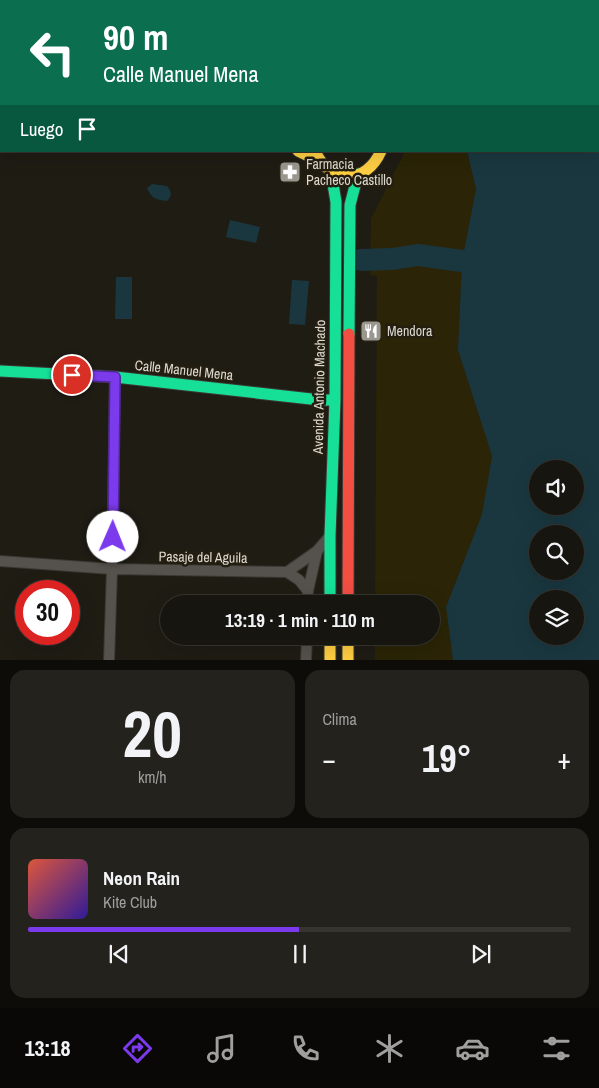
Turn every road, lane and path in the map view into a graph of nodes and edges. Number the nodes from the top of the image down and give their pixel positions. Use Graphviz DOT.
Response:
graph roads {
  1 [pos="302,152"];
  2 [pos="380,152"];
  3 [pos="317,156"];
  4 [pos="331,172"];
  5 [pos="358,174"];
  6 [pos="0,371"];
  7 [pos="115,377"];
  8 [pos="334,400"];
  9 [pos="330,536"];
  10 [pos="317,551"];
  11 [pos="0,561"];
  12 [pos="112,569"];
  13 [pos="287,572"];
  14 [pos="308,591"];
  15 [pos="308,595"];
  16 [pos="330,595"];
  17 [pos="348,595"];
  18 [pos="306,645"];
  19 [pos="330,645"];
  20 [pos="348,645"];
  21 [pos="109,660"];
  22 [pos="306,660"];
  23 [pos="330,660"];
  24 [pos="348,660"];
  1 -- 3 [label="main road"];
  2 -- 5 [label="main road"];
  3 -- 4 [label="main road"];
  4 -- 5 [label="main road"];
  4 -- 8 [label="main road, Avenida Antonio Machado"];
  5 -- 17 [label="main road, Avenida Antonio Machado"];
  6 -- 7 [label="main road, Calle Manuel Mena"];
  7 -- 8 [label="main road, Calle Manuel Mena"];
  7 -- 12 [label="street"];
  8 -- 9 [label="main road, Avenida Antonio Machado"];
  9 -- 10 [label="street"];
  9 -- 16 [label="main road, Avenida Antonio Machado"];
  10 -- 13 [label="street"];
  10 -- 14 [label="street"];
  11 -- 12 [label="street, Pasaje del Aguila"];
  12 -- 13 [label="street, Pasaje del Aguila"];
  12 -- 21 [label="street"];
  13 -- 14 [label="street"];
  14 -- 15 [label="street"];
  18 -- 22 [label="street"];
  19 -- 23 [label="main road"];
  20 -- 24 [label="main road"];
}
